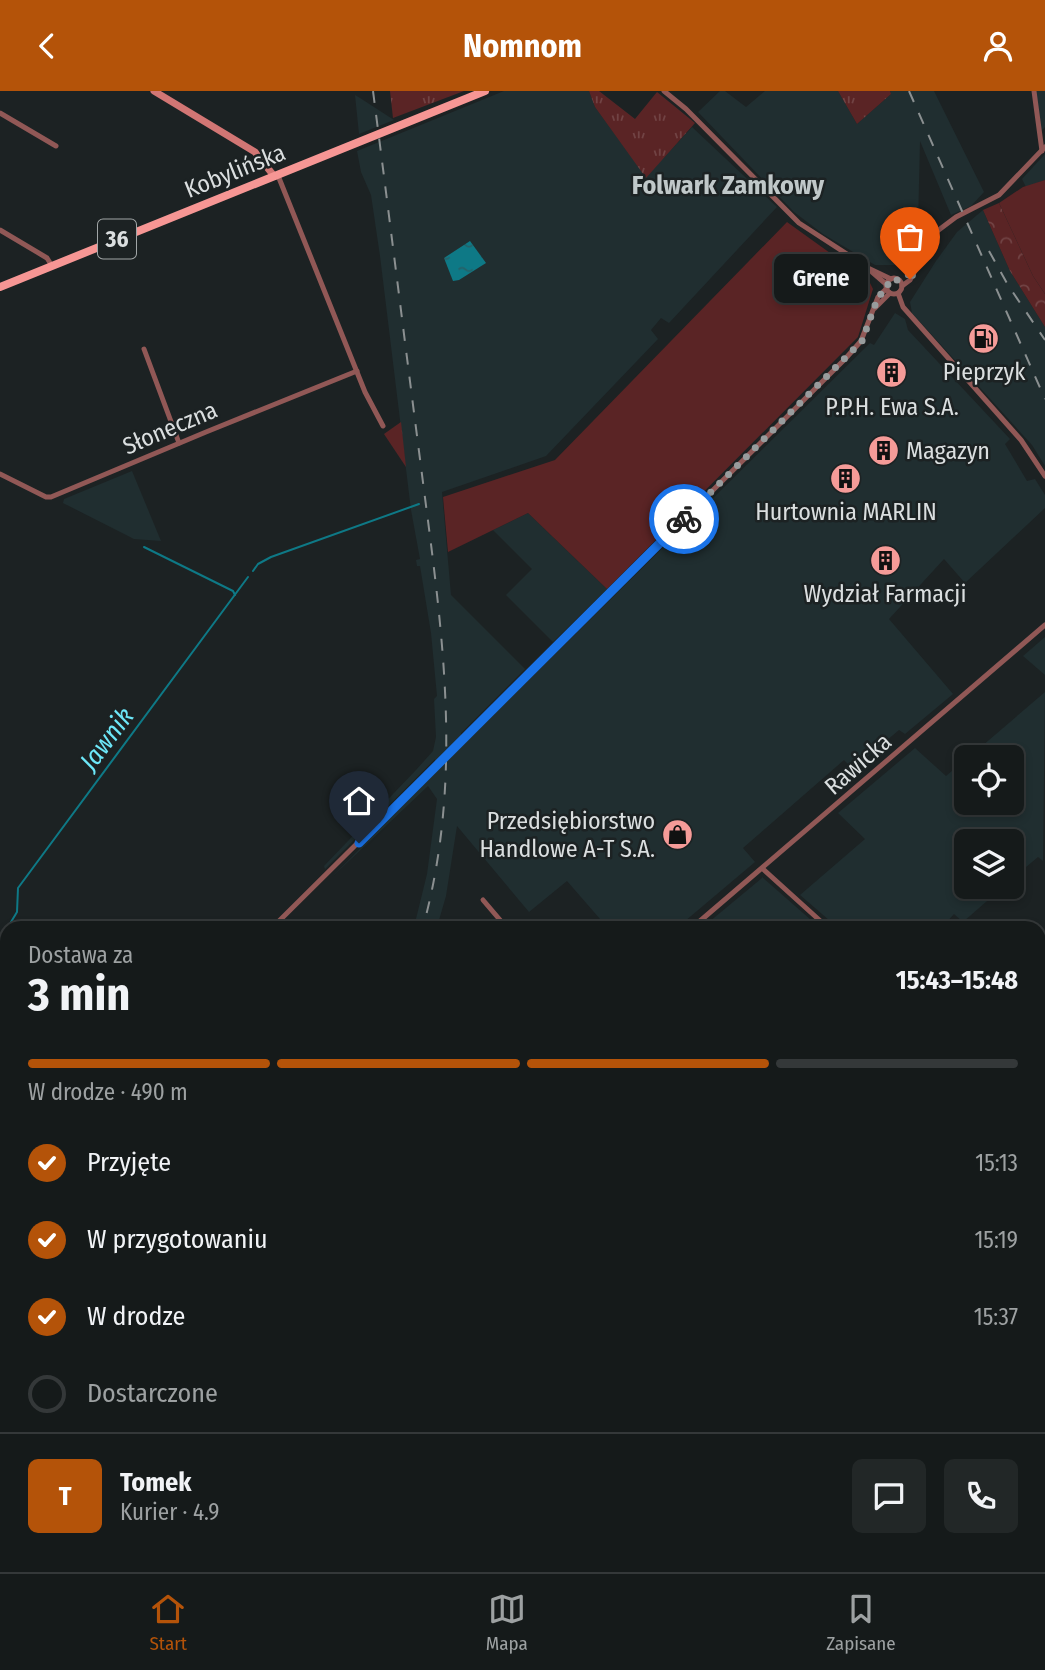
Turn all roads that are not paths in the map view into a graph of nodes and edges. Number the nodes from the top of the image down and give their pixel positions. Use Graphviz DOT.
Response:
graph roads {
  1 [pos="154,91"];
  2 [pos="485,91"];
  3 [pos="664,91"];
  4 [pos="1034,91"];
  5 [pos="0,113"];
  6 [pos="56,146"];
  7 [pos="1043,149"];
  8 [pos="274,176"];
  9 [pos="1,231"];
  10 [pos="52,265"];
  11 [pos="870,269"];
  12 [pos="891,279"];
  13 [pos="901,283"];
  14 [pos="0,287"];
  15 [pos="888,288"];
  16 [pos="898,293"];
  17 [pos="144,349"];
  18 [pos="356,371"];
  19 [pos="383,426"];
  20 [pos="179,443"];
  21 [pos="0,474"];
  22 [pos="1045,476"];
  23 [pos="1045,625"];
  24 [pos="763,869"];
  25 [pos="483,900"];
  26 [pos="279,921"];
  27 [pos="501,921"];
  28 [pos="700,921"];
  29 [pos="820,921"];
  1 -- 8 [label="street"];
  2 -- 8 [label="main road, Kobylińska / 36"];
  3 -- 11 [label="street"];
  4 -- 7 [label="street"];
  5 -- 6 [label="street"];
  7 -- 13 [label="street"];
  8 -- 10 [label="main road, Kobylińska / 36"];
  8 -- 18 [label="street"];
  9 -- 10 [label="street"];
  10 -- 14 [label="main road, Kobylińska / 36"];
  11 -- 12 [label="street"];
  11 -- 15 [label="street"];
  12 -- 13 [label="street"];
  12 -- 15 [label="street"];
  13 -- 16 [label="street"];
  15 -- 16 [label="street"];
  15 -- 26 [label="street"];
  16 -- 22 [label="street"];
  17 -- 20 [label="street"];
  18 -- 19 [label="street"];
  18 -- 20 [label="street, Słoneczna"];
  20 -- 21 [label="street, Słoneczna"];
  23 -- 24 [label="street, Rawicka"];
  24 -- 28 [label="street, Rawicka"];
  24 -- 29 [label="street"];
  25 -- 27 [label="street"];
}
